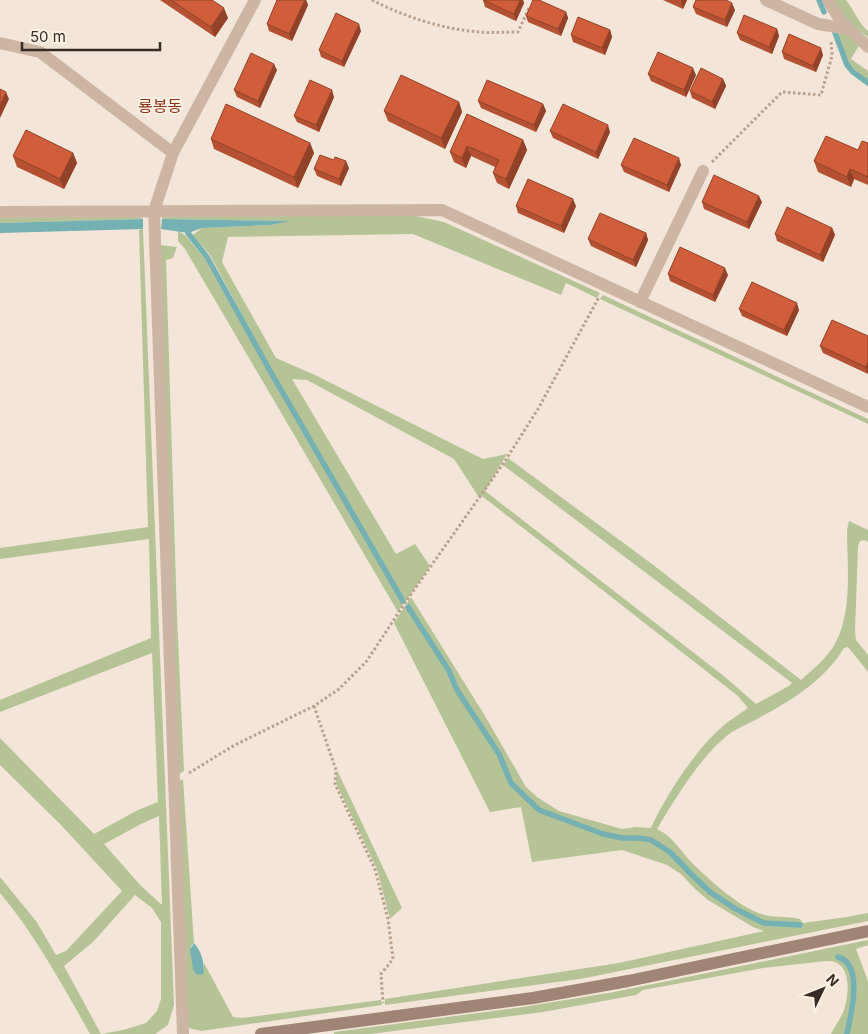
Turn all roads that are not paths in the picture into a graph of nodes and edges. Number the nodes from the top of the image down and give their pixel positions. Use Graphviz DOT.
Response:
graph roads {
  1 [pos="255,0"];
  2 [pos="766,0"];
  3 [pos="828,0"];
  4 [pos="849,29"];
  5 [pos="0,43"];
  6 [pos="868,47"];
  7 [pos="173,153"];
  8 [pos="703,171"];
  9 [pos="154,211"];
  10 [pos="0,212"];
  11 [pos="640,302"];
  12 [pos="868,407"];
  13 [pos="868,931"];
  14 [pos="183,1034"];
  15 [pos="261,1034"];
  1 -- 7 [label="street"];
  2 -- 4 [label="street"];
  3 -- 4 [label="street"];
  4 -- 6 [label="street"];
  5 -- 7 [label="street"];
  7 -- 9 [label="street"];
  8 -- 11 [label="street"];
  9 -- 10 [label="street"];
  9 -- 11 [label="street"];
  9 -- 14 [label="street"];
  11 -- 12 [label="street"];
  13 -- 15 [label="street"];
}
